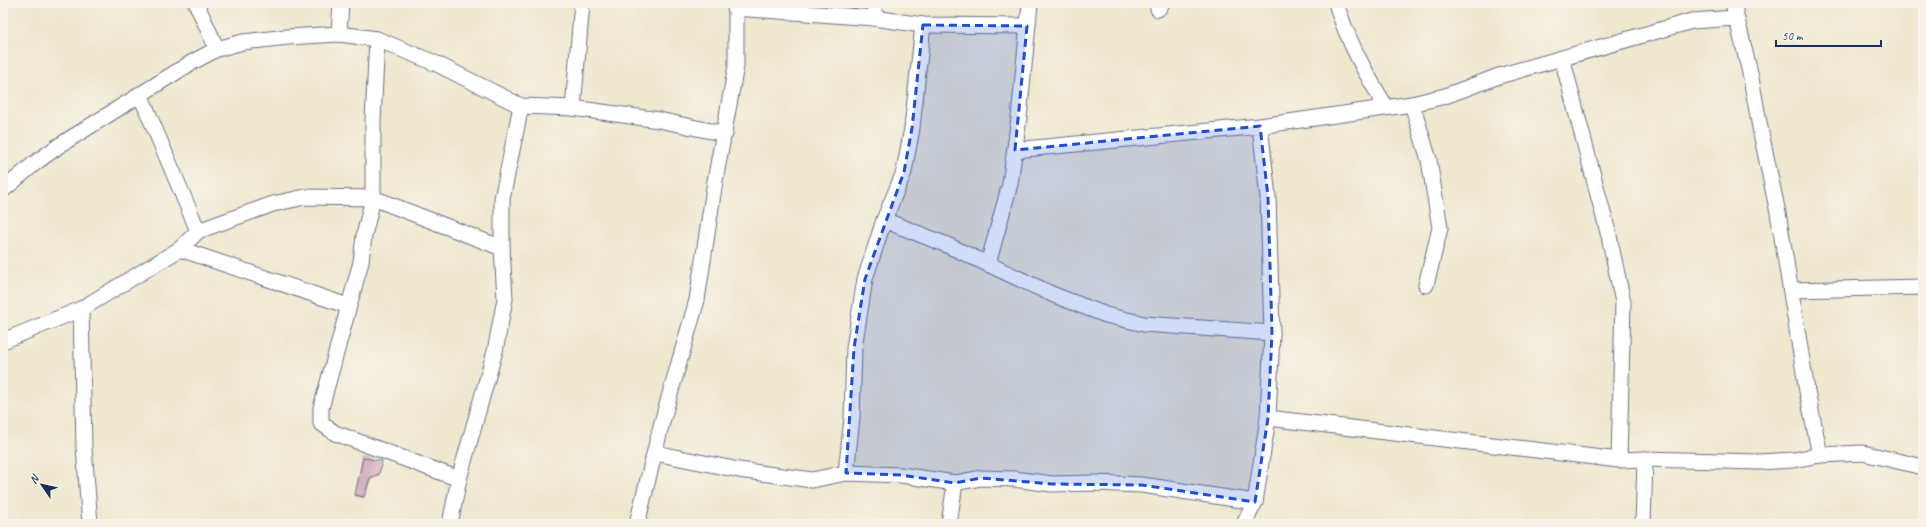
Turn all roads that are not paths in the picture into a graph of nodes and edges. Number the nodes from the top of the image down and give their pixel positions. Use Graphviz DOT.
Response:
graph roads {
  1 [pos="196,3"];
  2 [pos="341,3"];
  3 [pos="582,3"];
  4 [pos="1030,3"];
  5 [pos="1336,3"];
  6 [pos="1733,3"];
  7 [pos="736,6"];
  8 [pos="874,10"];
  9 [pos="1736,18"];
  10 [pos="922,25"];
  11 [pos="1028,26"];
  12 [pos="339,34"];
  13 [pos="377,39"];
  14 [pos="216,49"];
  15 [pos="1562,58"];
  16 [pos="140,94"];
  17 [pos="1412,104"];
  18 [pos="521,106"];
  19 [pos="1386,107"];
  20 [pos="573,108"];
  21 [pos="1260,126"];
  22 [pos="725,134"];
  23 [pos="1015,150"];
  24 [pos="3,190"];
  25 [pos="373,198"];
  26 [pos="884,220"];
  27 [pos="198,231"];
  28 [pos="502,248"];
  29 [pos="180,249"];
  30 [pos="988,264"];
  31 [pos="1426,285"];
  32 [pos="1923,287"];
  33 [pos="1791,290"];
  34 [pos="348,306"];
  35 [pos="81,309"];
  36 [pos="1272,333"];
  37 [pos="3,341"];
  38 [pos="1268,418"];
  39 [pos="655,453"];
  40 [pos="1820,455"];
  41 [pos="1645,459"];
  42 [pos="1619,460"];
  43 [pos="1923,467"];
  44 [pos="846,473"];
  45 [pos="459,479"];
  46 [pos="955,483"];
  47 [pos="1255,502"];
  48 [pos="90,524"];
  49 [pos="450,524"];
  50 [pos="637,524"];
  51 [pos="949,524"];
  52 [pos="1244,524"];
  53 [pos="1643,524"];
  1 -- 14 [label="street"];
  2 -- 12 [label="street"];
  3 -- 20 [label="street"];
  4 -- 11 [label="street"];
  5 -- 19 [label="street"];
  6 -- 9 [label="street"];
  7 -- 8 [label="street"];
  7 -- 22 [label="street"];
  8 -- 10 [label="street"];
  9 -- 15 [label="street"];
  9 -- 33 [label="street"];
  10 -- 11 [label="street"];
  10 -- 26 [label="street"];
  11 -- 23 [label="street"];
  12 -- 13 [label="street"];
  12 -- 14 [label="street"];
  13 -- 18 [label="street"];
  13 -- 25 [label="street"];
  14 -- 16 [label="street"];
  15 -- 17 [label="street"];
  15 -- 42 [label="street"];
  16 -- 24 [label="street"];
  16 -- 27 [label="street"];
  17 -- 19 [label="street"];
  17 -- 31 [label="street"];
  18 -- 20 [label="street"];
  18 -- 28 [label="street"];
  19 -- 21 [label="street"];
  20 -- 22 [label="street"];
  21 -- 23 [label="street"];
  21 -- 36 [label="street"];
  22 -- 39 [label="street"];
  23 -- 30 [label="street"];
  25 -- 27 [label="street"];
  25 -- 28 [label="street"];
  25 -- 34 [label="street"];
  26 -- 30 [label="street"];
  26 -- 44 [label="street"];
  27 -- 29 [label="street"];
  28 -- 45 [label="street"];
  29 -- 34 [label="street"];
  29 -- 35 [label="street"];
  30 -- 36 [label="street"];
  32 -- 33 [label="street"];
  33 -- 40 [label="street"];
  34 -- 45 [label="street"];
  35 -- 37 [label="street"];
  35 -- 48 [label="street"];
  36 -- 38 [label="street"];
  38 -- 42 [label="street"];
  38 -- 47 [label="street"];
  39 -- 44 [label="street"];
  39 -- 50 [label="street"];
  40 -- 41 [label="street"];
  40 -- 43 [label="street"];
  41 -- 42 [label="street"];
  41 -- 53 [label="street"];
  44 -- 46 [label="street"];
  45 -- 49 [label="street"];
  46 -- 47 [label="street"];
  46 -- 51 [label="street"];
  47 -- 52 [label="street"];
}
